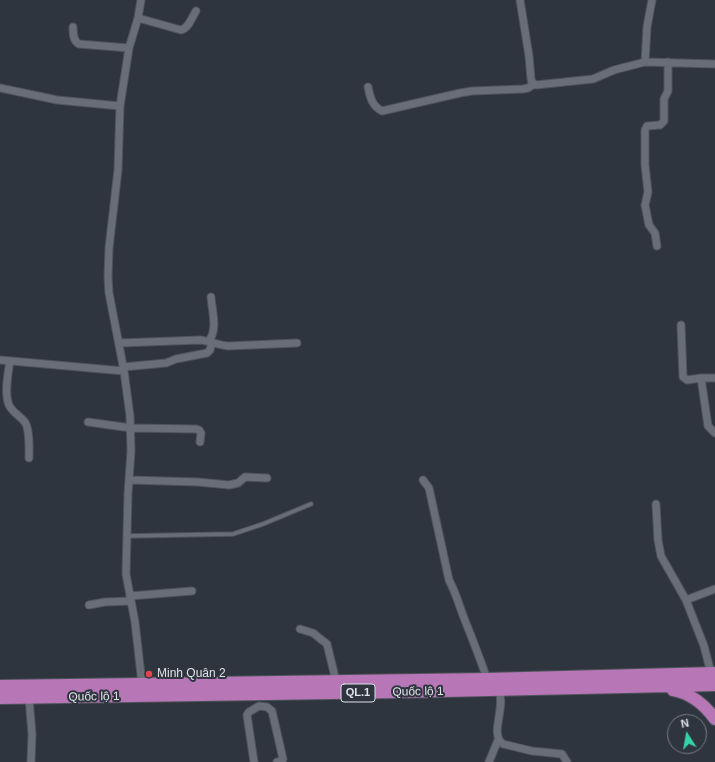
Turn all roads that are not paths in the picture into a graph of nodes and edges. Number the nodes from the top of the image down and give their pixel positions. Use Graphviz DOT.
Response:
graph roads {
  1 [pos="141,0"];
  2 [pos="520,0"];
  3 [pos="652,0"];
  4 [pos="196,11"];
  5 [pos="138,18"];
  6 [pos="73,27"];
  7 [pos="129,48"];
  8 [pos="645,62"];
  9 [pos="668,62"];
  10 [pos="715,64"];
  11 [pos="534,84"];
  12 [pos="368,87"];
  13 [pos="0,88"];
  14 [pos="120,106"];
  15 [pos="657,246"];
  16 [pos="211,297"];
  17 [pos="681,326"];
  18 [pos="211,341"];
  19 [pos="119,343"];
  20 [pos="297,344"];
  21 [pos="0,360"];
  22 [pos="10,361"];
  23 [pos="124,369"];
  24 [pos="701,378"];
  25 [pos="715,378"];
  26 [pos="88,422"];
  27 [pos="131,428"];
  28 [pos="715,433"];
  29 [pos="200,442"];
  30 [pos="29,458"];
  31 [pos="267,478"];
  32 [pos="129,480"];
  33 [pos="423,480"];
  34 [pos="311,504"];
  35 [pos="656,504"];
  36 [pos="127,536"];
  37 [pos="715,589"];
  38 [pos="192,591"];
  39 [pos="131,598"];
  40 [pos="686,600"];
  41 [pos="89,605"];
  42 [pos="300,629"];
  43 [pos="713,674"];
  44 [pos="487,679"];
  45 [pos="336,681"];
  46 [pos="142,684"];
  47 [pos="715,685"];
  48 [pos="0,686"];
  49 [pos="654,687"];
  50 [pos="499,690"];
  51 [pos="0,698"];
  52 [pos="30,698"];
  53 [pos="259,700"];
  54 [pos="715,719"];
  55 [pos="498,740"];
  56 [pos="31,762"];
  57 [pos="254,762"];
  58 [pos="277,762"];
  59 [pos="489,762"];
  60 [pos="567,762"];
  1 -- 5 [label="street"];
  2 -- 11 [label="street"];
  3 -- 8 [label="street"];
  4 -- 5 [label="street"];
  5 -- 7 [label="street"];
  6 -- 7 [label="street"];
  7 -- 14 [label="street"];
  8 -- 9 [label="street"];
  8 -- 11 [label="street"];
  9 -- 10 [label="street"];
  9 -- 15 [label="street"];
  11 -- 12 [label="street"];
  13 -- 14 [label="street"];
  14 -- 19 [label="street"];
  16 -- 18 [label="street"];
  17 -- 24 [label="street"];
  18 -- 19 [label="street"];
  18 -- 20 [label="street"];
  18 -- 23 [label="street"];
  19 -- 23 [label="street"];
  21 -- 22 [label="street"];
  22 -- 23 [label="street"];
  22 -- 30 [label="street"];
  23 -- 27 [label="street"];
  24 -- 25 [label="street"];
  24 -- 28 [label="street"];
  26 -- 27 [label="street"];
  27 -- 29 [label="street"];
  27 -- 32 [label="street"];
  31 -- 32 [label="street"];
  32 -- 36 [label="street"];
  33 -- 44 [label="street"];
  34 -- 36 [label="lane"];
  35 -- 40 [label="street"];
  36 -- 39 [label="street"];
  37 -- 40 [label="street"];
  38 -- 39 [label="street"];
  39 -- 41 [label="street"];
  39 -- 46 [label="street"];
  40 -- 43 [label="street"];
  42 -- 45 [label="street"];
  43 -- 44 [label="highway, Quốc lộ 1 / QL.1"];
  44 -- 45 [label="highway, Quốc lộ 1 / QL.1"];
  45 -- 46 [label="highway, Quốc lộ 1 / QL.1"];
  46 -- 48 [label="highway, Quốc lộ 1 / QL.1"];
  47 -- 49 [label="highway, Quốc lộ 1 / QL.1"];
  49 -- 50 [label="highway, Quốc lộ 1 / QL.1"];
  49 -- 54 [label="highway"];
  50 -- 53 [label="highway, Quốc lộ 1 / QL.1"];
  50 -- 55 [label="street"];
  51 -- 52 [label="highway, Quốc lộ 1 / QL.1"];
  52 -- 53 [label="highway, Quốc lộ 1 / QL.1"];
  52 -- 56 [label="street"];
  53 -- 57 [label="street"];
  53 -- 58 [label="street"];
  55 -- 59 [label="street"];
  55 -- 60 [label="street"];
}
